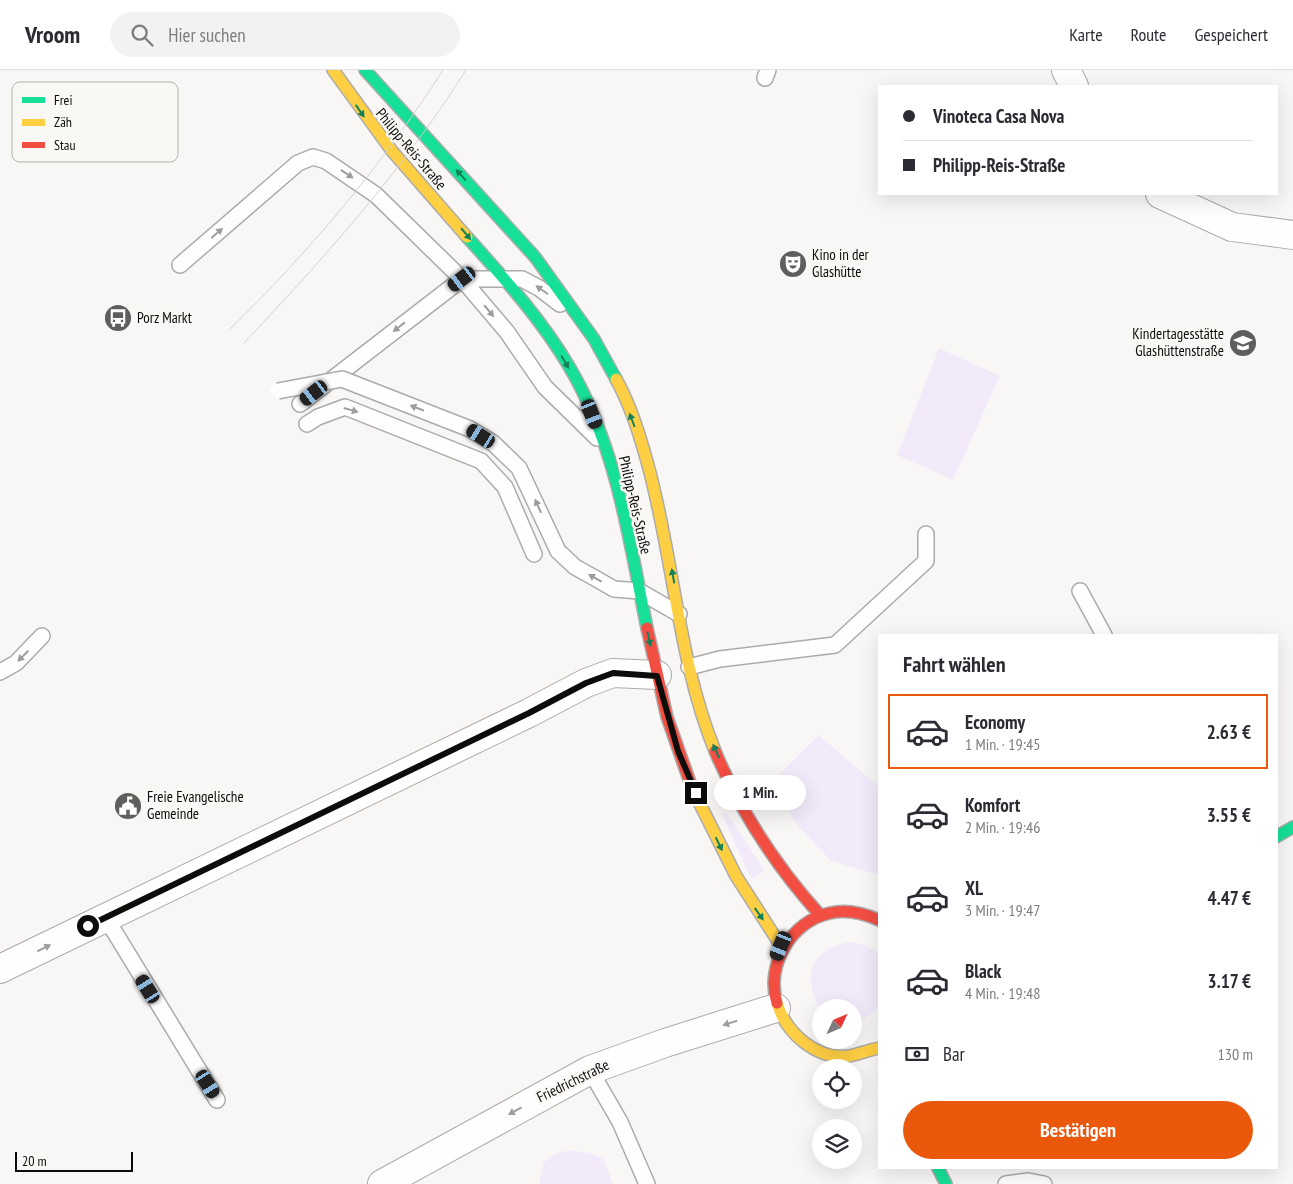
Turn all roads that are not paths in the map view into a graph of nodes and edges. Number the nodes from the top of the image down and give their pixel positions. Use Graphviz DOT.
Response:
graph roads {
  1 [pos="333,70"];
  2 [pos="365,70"];
  3 [pos="1066,70"];
  4 [pos="1074,85"];
  5 [pos="1162,195"];
  6 [pos="1293,234"];
  7 [pos="180,265"];
  8 [pos="502,278"];
  9 [pos="462,279"];
  10 [pos="581,320"];
  11 [pos="278,391"];
  12 [pos="300,404"];
  13 [pos="307,424"];
  14 [pos="604,445"];
  15 [pos="926,534"];
  16 [pos="534,554"];
  17 [pos="1080,591"];
  18 [pos="639,592"];
  19 [pos="680,614"];
  20 [pos="1103,634"];
  21 [pos="42,636"];
  22 [pos="689,667"];
  23 [pos="0,672"];
  24 [pos="657,676"];
  25 [pos="1293,827"];
  26 [pos="1278,836"];
  27 [pos="820,915"];
  28 [pos="106,918"];
  29 [pos="878,920"];
  30 [pos="781,946"];
  31 [pos="0,969"];
  32 [pos="776,1008"];
  33 [pos="878,1049"];
  34 [pos="590,1070"];
  35 [pos="217,1100"];
  36 [pos="938,1169"];
  37 [pos="382,1184"];
  38 [pos="647,1184"];
  39 [pos="946,1184"];
  40 [pos="1006,1184"];
  41 [pos="1044,1184"];
  1 -- 8 [label="street, Philipp-Reis-Straße, one-way"];
  10 -- 2 [label="street, Philipp-Reis-Straße, one-way"];
  3 -- 4 [label="street"];
  5 -- 6 [label="street"];
  7 -- 9 [label="lane, one-way"];
  8 -- 9 [label="lane"];
  10 -- 8 [label="lane, one-way"];
  8 -- 14 [label="street, Philipp-Reis-Straße, one-way"];
  9 -- 12 [label="lane, one-way"];
  9 -- 14 [label="lane, one-way"];
  19 -- 10 [label="street, Philipp-Reis-Straße, one-way"];
  18 -- 11 [label="lane, one-way, bridge"];
  13 -- 16 [label="lane, one-way"];
  14 -- 18 [label="street, Philipp-Reis-Straße"];
  15 -- 22 [label="lane"];
  17 -- 20 [label="lane"];
  18 -- 19 [label="lane"];
  18 -- 24 [label="street, Philipp-Reis-Straße, one-way"];
  19 -- 22 [label="street, Philipp-Reis-Straße"];
  21 -- 23 [label="lane, one-way"];
  27 -- 22 [label="street, Philipp-Reis-Straße, one-way"];
  24 -- 28 [label="street"];
  24 -- 30 [label="street, Philipp-Reis-Straße, one-way"];
  25 -- 26 [label="street"];
  27 -- 29 [label="street"];
  27 -- 30 [label="street"];
  31 -- 28 [label="street, one-way"];
  28 -- 35 [label="lane"];
  30 -- 32 [label="street"];
  32 -- 33 [label="street"];
  32 -- 34 [label="street, Friedrichstraße, one-way"];
  34 -- 37 [label="street, Friedrichstraße, one-way"];
  34 -- 38 [label="lane"];
  36 -- 39 [label="street"];
  40 -- 41 [label="lane"];
}
